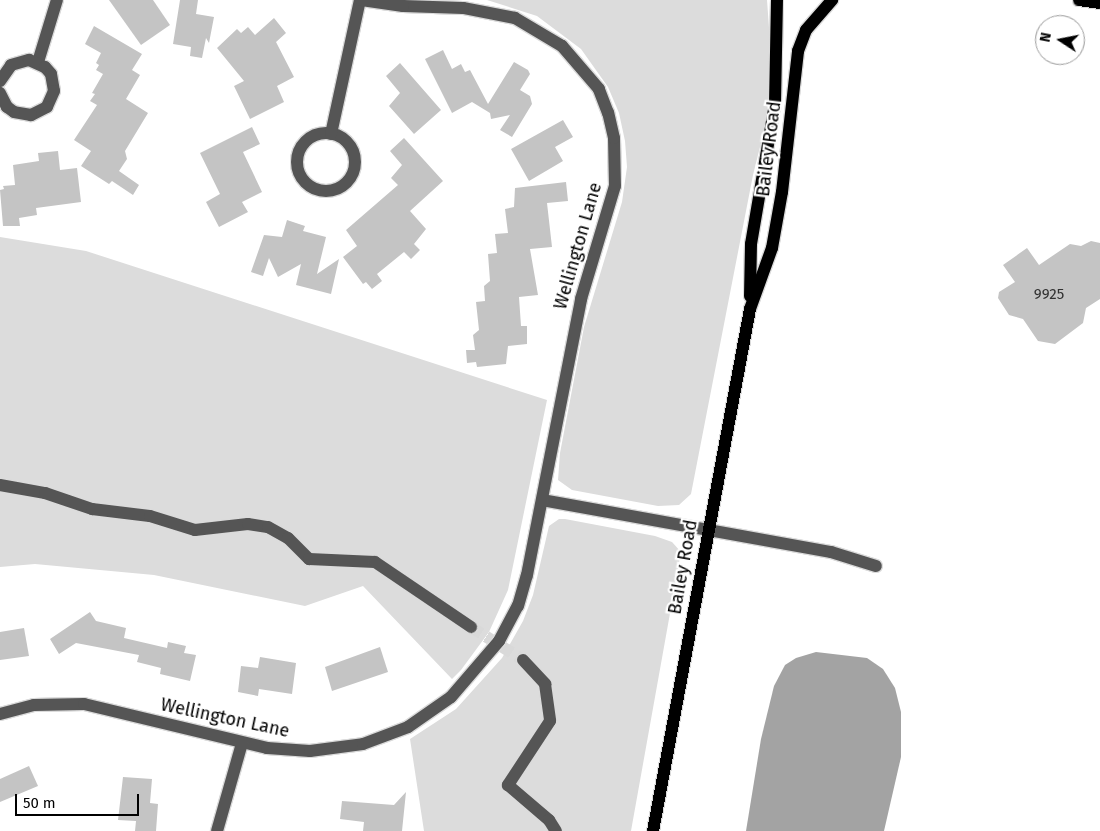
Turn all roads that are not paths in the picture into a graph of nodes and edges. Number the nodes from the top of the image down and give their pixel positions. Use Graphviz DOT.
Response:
graph roads {
  1 [pos="57,0"];
  2 [pos="361,0"];
  3 [pos="777,0"];
  4 [pos="832,0"];
  5 [pos="1079,0"];
  6 [pos="1100,3"];
  7 [pos="38,62"];
  8 [pos="0,81"];
  9 [pos="0,93"];
  10 [pos="331,134"];
  11 [pos="750,309"];
  12 [pos="0,485"];
  13 [pos="542,500"];
  14 [pos="708,530"];
  15 [pos="876,566"];
  16 [pos="471,627"];
  17 [pos="523,660"];
  18 [pos="0,714"];
  19 [pos="242,743"];
  20 [pos="217,831"];
  21 [pos="556,831"];
  22 [pos="652,831"];
  1 -- 7 [label="street"];
  2 -- 10 [label="street"];
  2 -- 13 [label="street, Wellington Lane"];
  3 -- 11 [label="main road, Bailey Road"];
  4 -- 11 [label="main road, Bailey Road"];
  5 -- 6 [label="main road"];
  7 -- 8 [label="street"];
  7 -- 9 [label="street"];
  10 -- 10 [label="street"];
  11 -- 14 [label="main road, Bailey Road"];
  12 -- 16 [label="street"];
  13 -- 14 [label="street"];
  13 -- 19 [label="street, Wellington Lane"];
  14 -- 15 [label="street"];
  14 -- 22 [label="main road, Bailey Road"];
  17 -- 21 [label="street"];
  18 -- 19 [label="street, Wellington Lane"];
  19 -- 20 [label="street"];
}
